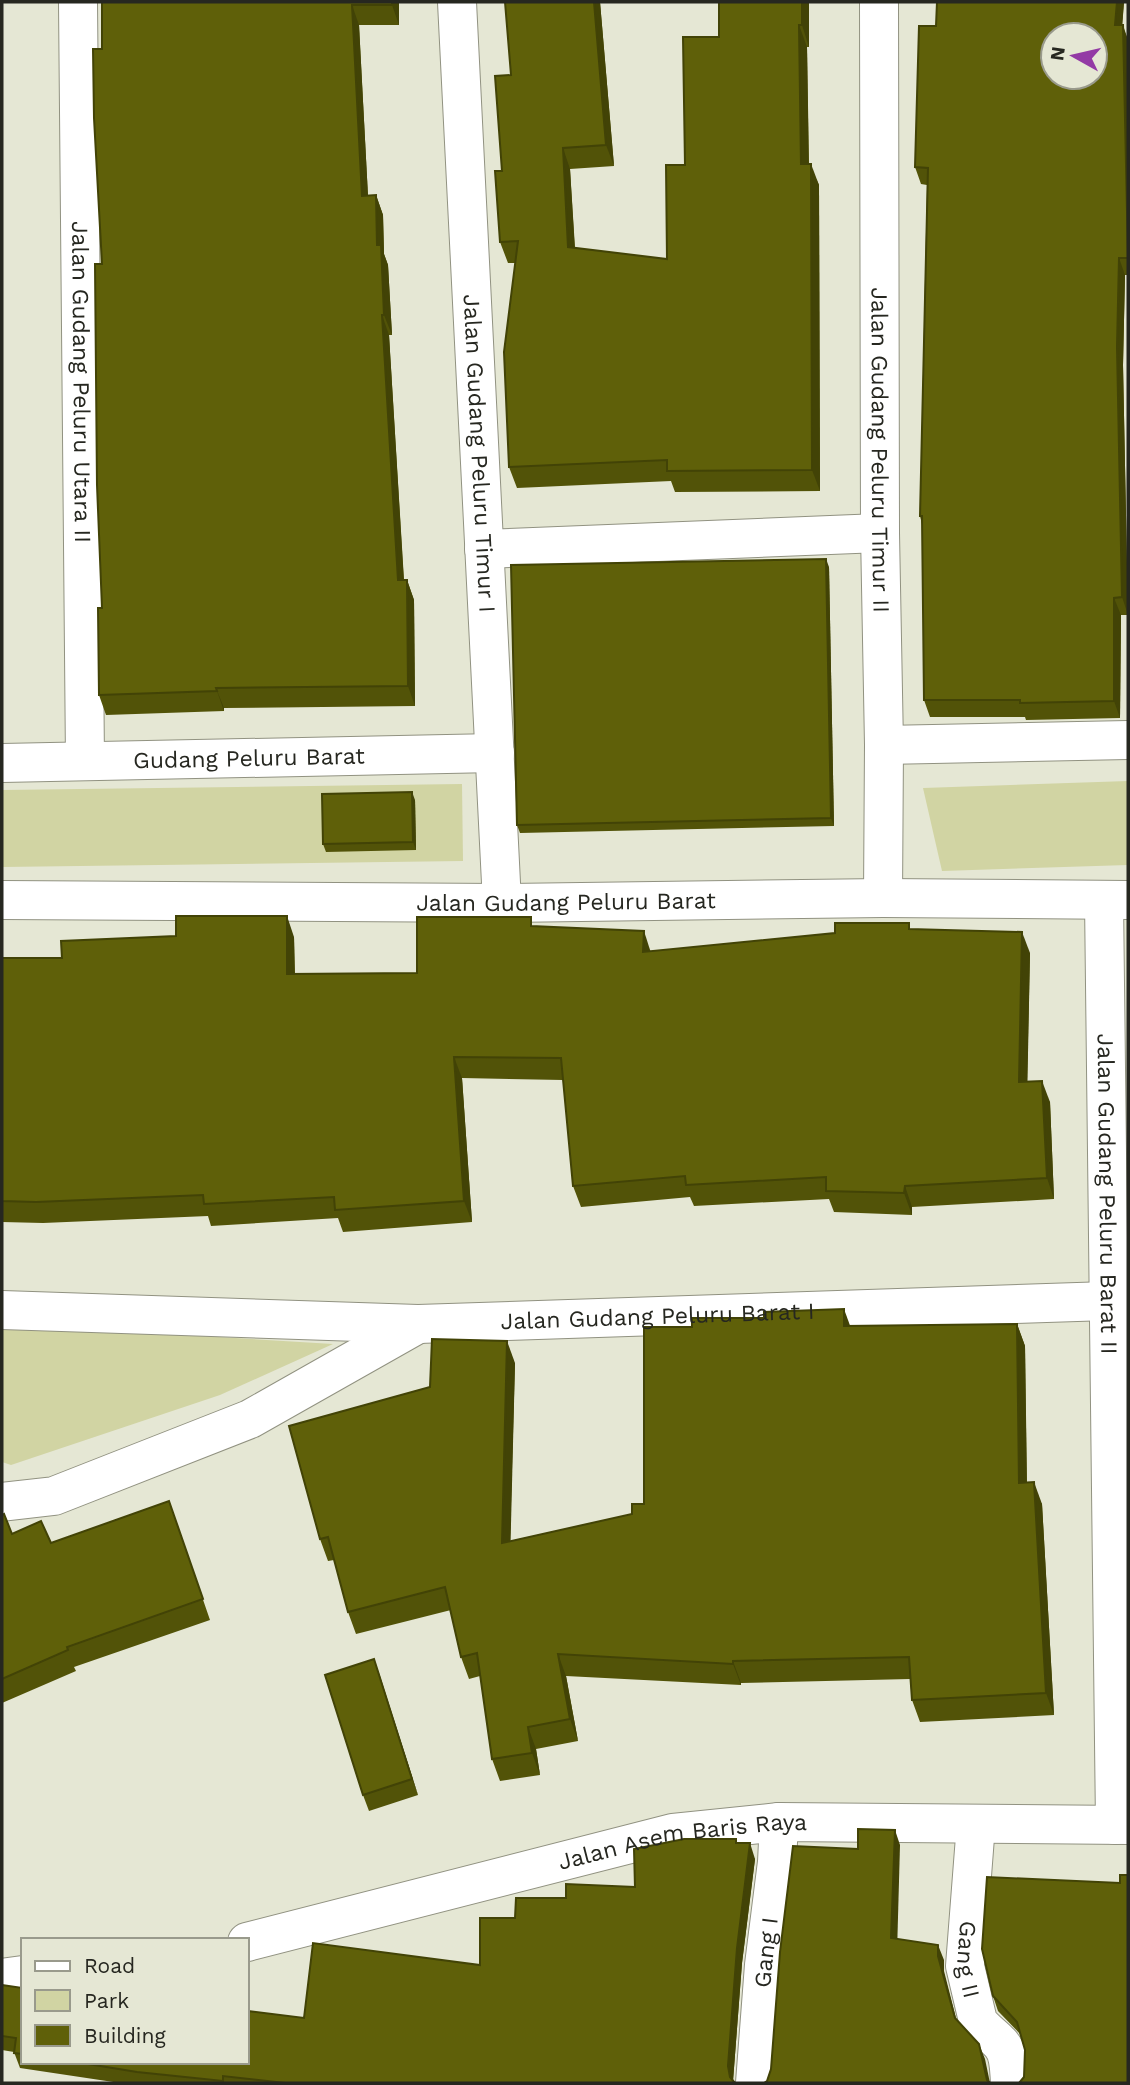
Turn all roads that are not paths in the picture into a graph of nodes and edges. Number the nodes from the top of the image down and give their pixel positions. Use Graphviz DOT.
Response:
graph roads {
  1 [pos="78,2"];
  2 [pos="457,2"];
  3 [pos="879,2"];
  4 [pos="880,533"];
  5 [pos="484,548"];
  6 [pos="1128,740"];
  7 [pos="884,745"];
  8 [pos="495,752"];
  9 [pos="85,761"];
  10 [pos="2,763"];
  11 [pos="883,898"];
  12 [pos="2,900"];
  13 [pos="1116,900"];
  14 [pos="502,902"];
  15 [pos="1108,1301"];
  16 [pos="2,1310"];
  17 [pos="418,1324"];
  18 [pos="2,1502"];
  19 [pos="779,1822"];
  20 [pos="976,1824"];
  21 [pos="1121,1825"];
  22 [pos="248,1942"];
  23 [pos="21,1975"];
  24 [pos="2,1978"];
  25 [pos="755,2083"];
  26 [pos="1010,2083"];
  1 -- 9 [label="street, Jalan Gudang Peluru Utara II"];
  2 -- 5 [label="street, Jalan Gudang Peluru Timur I"];
  3 -- 4 [label="street, Jalan Gudang Peluru Timur II"];
  4 -- 5 [label="street"];
  4 -- 7 [label="street, Jalan Gudang Peluru Timur II"];
  5 -- 8 [label="street, Jalan Gudang Peluru Timur I"];
  6 -- 7 [label="street"];
  7 -- 11 [label="street, Jalan Gudang Peluru Timur II"];
  8 -- 9 [label="street, Gudang Peluru Barat"];
  8 -- 14 [label="street, Jalan Gudang Peluru Timur I"];
  9 -- 10 [label="street, Gudang Peluru Barat"];
  11 -- 13 [label="street, Jalan Gudang Peluru Barat"];
  11 -- 14 [label="street, Jalan Gudang Peluru Barat"];
  12 -- 14 [label="street, Jalan Gudang Peluru Barat"];
  13 -- 15 [label="street, Jalan Gudang Peluru Barat II"];
  15 -- 17 [label="street, Jalan Gudang Peluru Barat I"];
  15 -- 21 [label="street, Jalan Gudang Peluru Barat II"];
  16 -- 17 [label="street, Jalan Gudang Peluru Barat I"];
  17 -- 18 [label="street, Jalan Gudang Peluru Barat I"];
  19 -- 20 [label="street, Jalan Asem Baris Raya"];
  19 -- 22 [label="street, Jalan Asem Baris Raya"];
  19 -- 25 [label="street, Gang I"];
  20 -- 21 [label="street, Jalan Asem Baris Raya"];
  20 -- 26 [label="street, Gang II"];
  23 -- 24 [label="street"];
}
